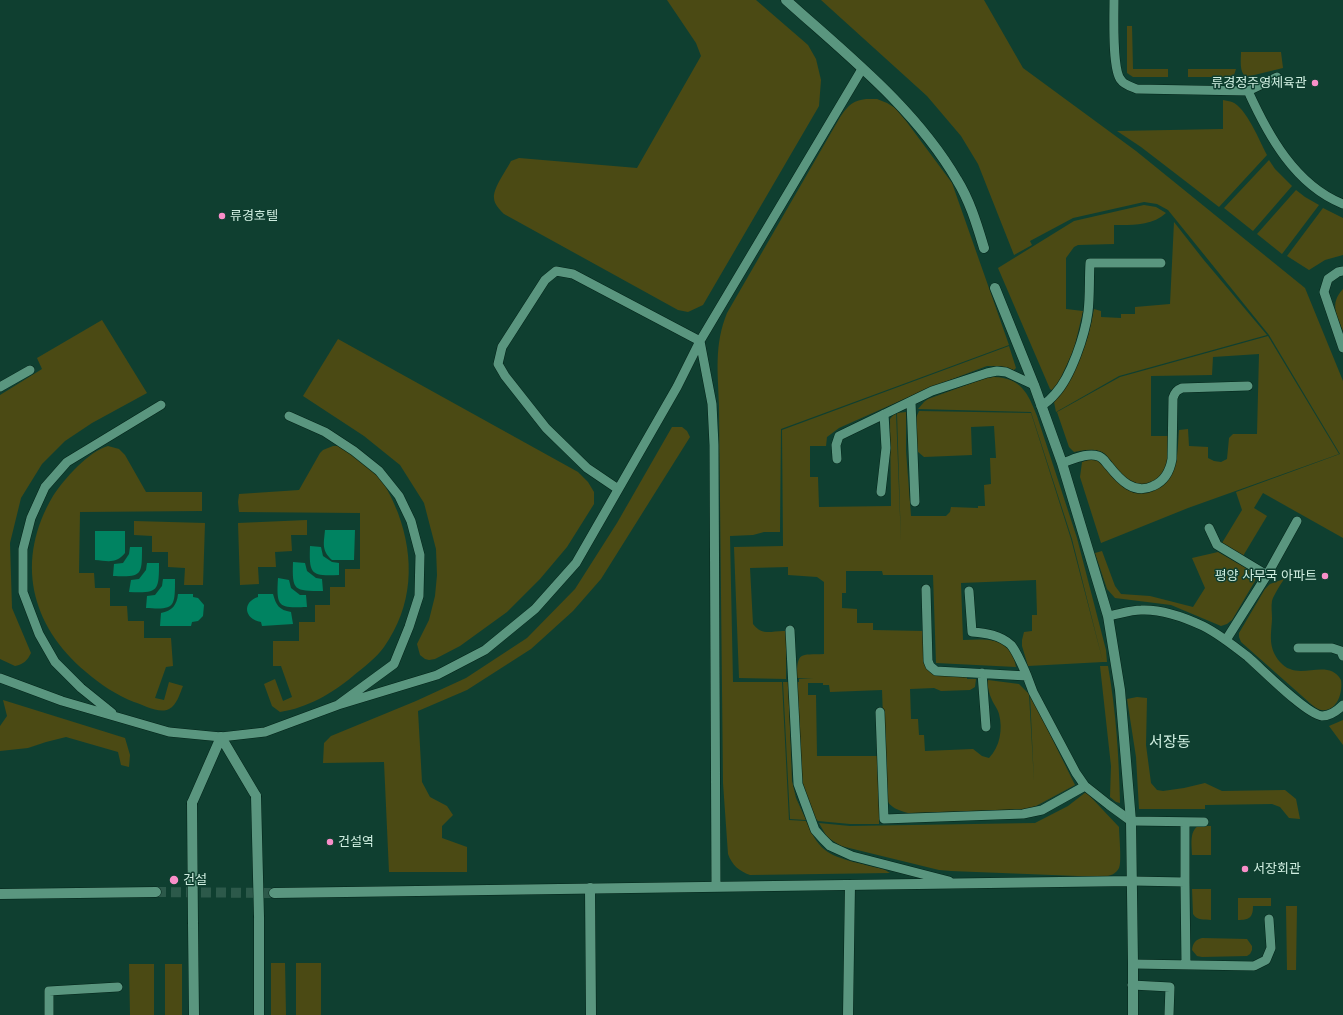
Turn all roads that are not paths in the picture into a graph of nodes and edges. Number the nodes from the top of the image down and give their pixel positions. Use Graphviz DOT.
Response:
graph roads {
  1 [pos="786,0"];
  2 [pos="1114,0"];
  3 [pos="862,69"];
  4 [pos="1277,77"];
  5 [pos="1248,90"];
  6 [pos="1343,204"];
  7 [pos="984,248"];
  8 [pos="1161,263"];
  9 [pos="1343,271"];
  10 [pos="995,288"];
  11 [pos="700,342"];
  12 [pos="1343,348"];
  13 [pos="30,370"];
  14 [pos="1034,385"];
  15 [pos="1248,386"];
  16 [pos="0,387"];
  17 [pos="911,402"];
  18 [pos="161,405"];
  19 [pos="1041,406"];
  20 [pos="884,414"];
  21 [pos="289,416"];
  22 [pos="837,459"];
  23 [pos="1062,463"];
  24 [pos="618,489"];
  25 [pos="881,492"];
  26 [pos="915,502"];
  27 [pos="1298,522"];
  28 [pos="1209,528"];
  29 [pos="1267,575"];
  30 [pos="926,588"];
  31 [pos="969,591"];
  32 [pos="1108,616"];
  33 [pos="790,630"];
  34 [pos="1226,640"];
  35 [pos="1298,648"];
  36 [pos="1343,656"];
  37 [pos="982,673"];
  38 [pos="1027,676"];
  39 [pos="0,678"];
  40 [pos="338,705"];
  41 [pos="1343,705"];
  42 [pos="880,712"];
  43 [pos="115,716"];
  44 [pos="986,727"];
  45 [pos="221,737"];
  46 [pos="1085,786"];
  47 [pos="1132,821"];
  48 [pos="1185,822"];
  49 [pos="1204,822"];
  50 [pos="1132,881"];
  51 [pos="1184,882"];
  52 [pos="958,884"];
  53 [pos="850,885"];
  54 [pos="716,886"];
  55 [pos="590,888"];
  56 [pos="156,892"];
  57 [pos="274,893"];
  58 [pos="0,894"];
  59 [pos="1269,919"];
  60 [pos="1133,964"];
  61 [pos="1186,965"];
  62 [pos="1132,986"];
  63 [pos="118,987"];
  64 [pos="49,1015"];
  65 [pos="194,1015"];
  66 [pos="259,1015"];
  67 [pos="591,1015"];
  68 [pos="848,1015"];
  69 [pos="1133,1015"];
  70 [pos="1169,1015"];
  1 -- 3 [label="street"];
  2 -- 5 [label="lane"];
  3 -- 7 [label="street"];
  3 -- 11 [label="lane"];
  4 -- 5 [label="lane"];
  5 -- 6 [label="lane"];
  8 -- 19 [label="lane"];
  9 -- 12 [label="lane"];
  10 -- 14 [label="street"];
  11 -- 24 [label="lane"];
  11 -- 24 [label="lane"];
  11 -- 54 [label="lane"];
  13 -- 16 [label="lane"];
  14 -- 17 [label="lane"];
  14 -- 19 [label="street"];
  15 -- 23 [label="lane"];
  17 -- 20 [label="lane"];
  17 -- 26 [label="lane"];
  18 -- 43 [label="lane"];
  19 -- 23 [label="street"];
  20 -- 22 [label="lane"];
  20 -- 25 [label="lane"];
  21 -- 40 [label="lane"];
  23 -- 32 [label="street"];
  24 -- 40 [label="lane"];
  27 -- 29 [label="lane"];
  28 -- 29 [label="lane"];
  29 -- 34 [label="lane"];
  30 -- 37 [label="lane"];
  31 -- 38 [label="lane"];
  32 -- 34 [label="lane"];
  32 -- 47 [label="street"];
  33 -- 52 [label="lane"];
  34 -- 41 [label="lane"];
  35 -- 36 [label="lane"];
  37 -- 38 [label="lane"];
  37 -- 44 [label="lane"];
  38 -- 46 [label="lane"];
  39 -- 43 [label="lane"];
  40 -- 45 [label="lane"];
  42 -- 46 [label="lane"];
  43 -- 45 [label="lane"];
  45 -- 65 [label="street, bridge"];
  45 -- 66 [label="street, bridge"];
  46 -- 47 [label="lane"];
  47 -- 48 [label="lane"];
  47 -- 50 [label="street"];
  48 -- 49 [label="lane"];
  48 -- 51 [label="lane"];
  50 -- 51 [label="lane"];
  50 -- 52 [label="street"];
  50 -- 60 [label="street"];
  51 -- 61 [label="lane"];
  52 -- 53 [label="street"];
  53 -- 54 [label="street"];
  53 -- 68 [label="street"];
  54 -- 55 [label="street"];
  55 -- 57 [label="street"];
  55 -- 67 [label="street"];
  56 -- 58 [label="street"];
  59 -- 61 [label="lane"];
  60 -- 61 [label="lane"];
  60 -- 62 [label="street"];
  62 -- 69 [label="street"];
  62 -- 70 [label="lane"];
  63 -- 64 [label="lane"];
}
